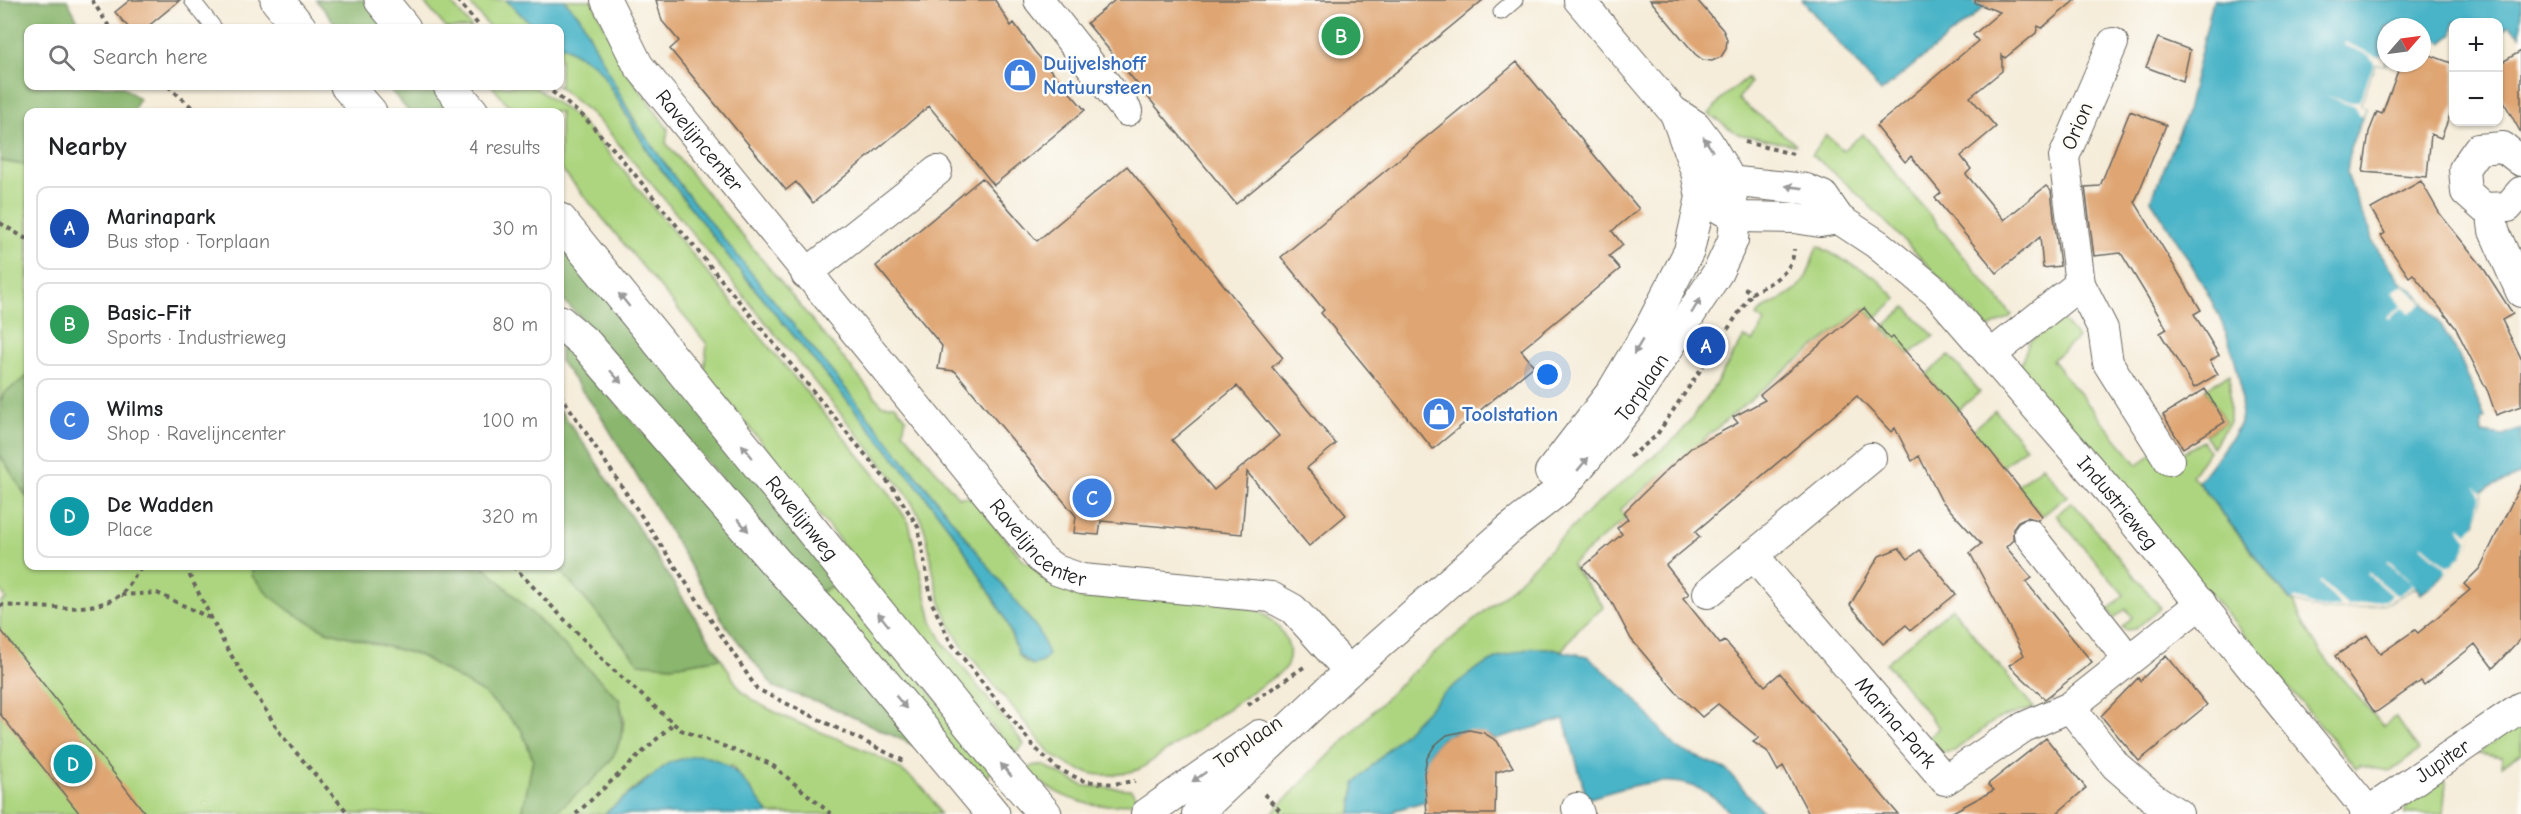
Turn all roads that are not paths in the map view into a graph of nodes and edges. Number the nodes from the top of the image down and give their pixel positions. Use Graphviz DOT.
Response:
graph roads {
  1 [pos="192,0"];
  2 [pos="277,0"];
  3 [pos="381,0"];
  4 [pos="606,0"];
  5 [pos="1039,0"];
  6 [pos="1515,0"];
  7 [pos="1579,0"];
  8 [pos="1501,12"];
  9 [pos="211,24"];
  10 [pos="297,24"];
  11 [pos="401,24"];
  12 [pos="2113,43"];
  13 [pos="453,90"];
  14 [pos="469,108"];
  15 [pos="1127,111"];
  16 [pos="1675,113"];
  17 [pos="2488,135"];
  18 [pos="2521,161"];
  19 [pos="937,171"];
  20 [pos="1728,181"];
  21 [pos="2521,192"];
  22 [pos="1701,197"];
  23 [pos="2492,208"];
  24 [pos="1735,217"];
  25 [pos="1839,219"];
  26 [pos="564,225"];
  27 [pos="806,274"];
  28 [pos="2080,284"];
  29 [pos="2521,292"];
  30 [pos="564,325"];
  31 [pos="1992,354"];
  32 [pos="1871,458"];
  33 [pos="2169,460"];
  34 [pos="1508,530"];
  35 [pos="2029,534"];
  36 [pos="1753,555"];
  37 [pos="1708,593"];
  38 [pos="2201,603"];
  39 [pos="2128,659"];
  40 [pos="1339,660"];
  41 [pos="2070,707"];
  42 [pos="2521,707"];
  43 [pos="2144,806"];
  44 [pos="2368,813"];
  45 [pos="993,814"];
  46 [pos="1045,814"];
  47 [pos="1146,814"];
  48 [pos="1197,814"];
  49 [pos="2178,814"];
  1 -- 9 [label="lane"];
  2 -- 10 [label="main road"];
  3 -- 11 [label="main road"];
  4 -- 27 [label="street, Ravelijncenter"];
  5 -- 15 [label="street"];
  6 -- 8 [label="lane"];
  7 -- 16 [label="street"];
  12 -- 28 [label="street, Orion"];
  13 -- 14 [label="main road"];
  20 -- 16 [label="street, one-way"];
  16 -- 22 [label="street"];
  17 -- 18 [label="street"];
  17 -- 23 [label="street"];
  19 -- 27 [label="street"];
  20 -- 22 [label="street"];
  20 -- 24 [label="street"];
  25 -- 20 [label="street, Industrieweg, one-way"];
  21 -- 23 [label="street"];
  22 -- 24 [label="street"];
  22 -- 34 [label="street, Torplaan, one-way"];
  23 -- 29 [label="street"];
  24 -- 25 [label="street"];
  34 -- 24 [label="street, Torplaan, one-way"];
  25 -- 31 [label="street, Industrieweg"];
  46 -- 26 [label="main road, Ravelijnweg, one-way"];
  27 -- 40 [label="street, Ravelijncenter"];
  28 -- 31 [label="street"];
  28 -- 33 [label="street, Orion"];
  30 -- 45 [label="main road, one-way"];
  31 -- 38 [label="street, Industrieweg"];
  32 -- 36 [label="street"];
  34 -- 40 [label="street, Torplaan"];
  35 -- 39 [label="street"];
  36 -- 37 [label="street"];
  36 -- 41 [label="street, Marina-Park"];
  38 -- 39 [label="street, Marina-Park"];
  38 -- 44 [label="street, Industrieweg"];
  39 -- 41 [label="street, Marina-Park"];
  40 -- 47 [label="street, Torplaan, one-way"];
  40 -- 48 [label="street, Torplaan"];
  41 -- 43 [label="street"];
  42 -- 44 [label="street, Jupiter"];
  43 -- 49 [label="street"];
}
